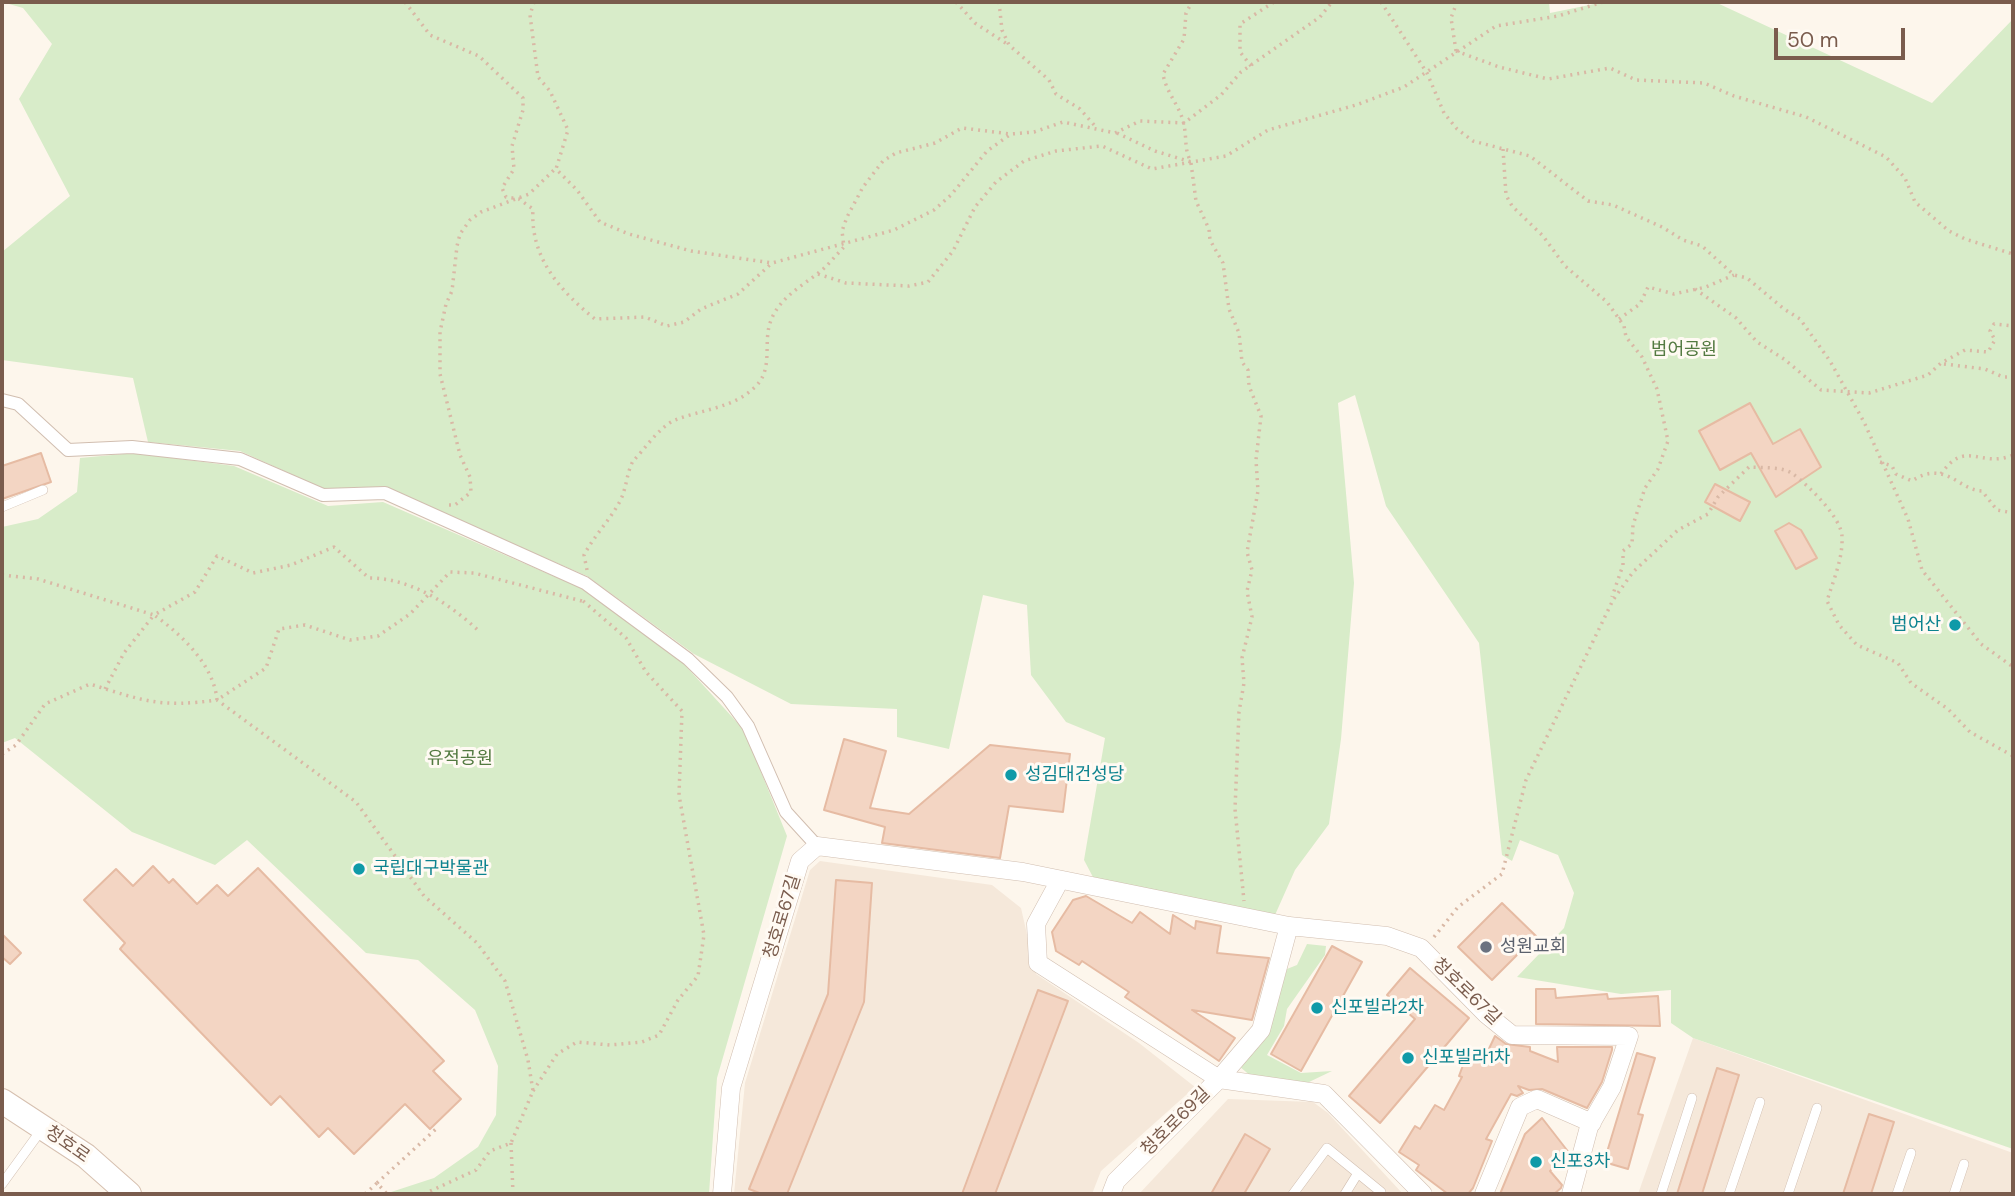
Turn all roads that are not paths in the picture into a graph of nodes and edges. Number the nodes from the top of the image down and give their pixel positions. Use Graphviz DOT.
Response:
graph roads {
  1 [pos="2,400"];
  2 [pos="43,490"];
  3 [pos="2,507"];
  4 [pos="817,846"];
  5 [pos="1060,880"];
  6 [pos="1289,926"];
  7 [pos="1219,1079"];
  8 [pos="1692,1098"];
  9 [pos="2,1101"];
  10 [pos="1760,1102"];
  11 [pos="1817,1108"];
  12 [pos="1592,1123"];
  13 [pos="43,1128"];
  14 [pos="1911,1153"];
  15 [pos="1964,1164"];
  16 [pos="1358,1173"];
  17 [pos="2,1184"];
  18 [pos="1381,1192"];
  19 [pos="129,1194"];
  20 [pos="722,1194"];
  21 [pos="1111,1194"];
  22 [pos="1293,1194"];
  23 [pos="1345,1194"];
  24 [pos="1423,1194"];
  25 [pos="1484,1194"];
  26 [pos="1571,1194"];
  27 [pos="1661,1194"];
  28 [pos="1729,1194"];
  29 [pos="1788,1194"];
  30 [pos="1897,1194"];
  31 [pos="1954,1194"];
  1 -- 4 [label="street"];
  2 -- 3 [label="lane"];
  4 -- 5 [label="street, 청호로67길"];
  4 -- 20 [label="street, 청호로67길"];
  5 -- 6 [label="street, 청호로67길"];
  5 -- 7 [label="street"];
  6 -- 7 [label="street"];
  6 -- 12 [label="street, 청호로67길"];
  7 -- 21 [label="street, 청호로69길"];
  7 -- 24 [label="street, 청호로69길"];
  8 -- 27 [label="lane"];
  9 -- 13 [label="main road, 청호로"];
  10 -- 28 [label="lane"];
  11 -- 29 [label="lane"];
  12 -- 25 [label="street"];
  12 -- 26 [label="street"];
  13 -- 17 [label="lane"];
  13 -- 19 [label="main road, 청호로"];
  14 -- 30 [label="lane"];
  15 -- 31 [label="lane"];
  16 -- 18 [label="lane"];
  16 -- 22 [label="lane"];
  16 -- 23 [label="lane"];
}
